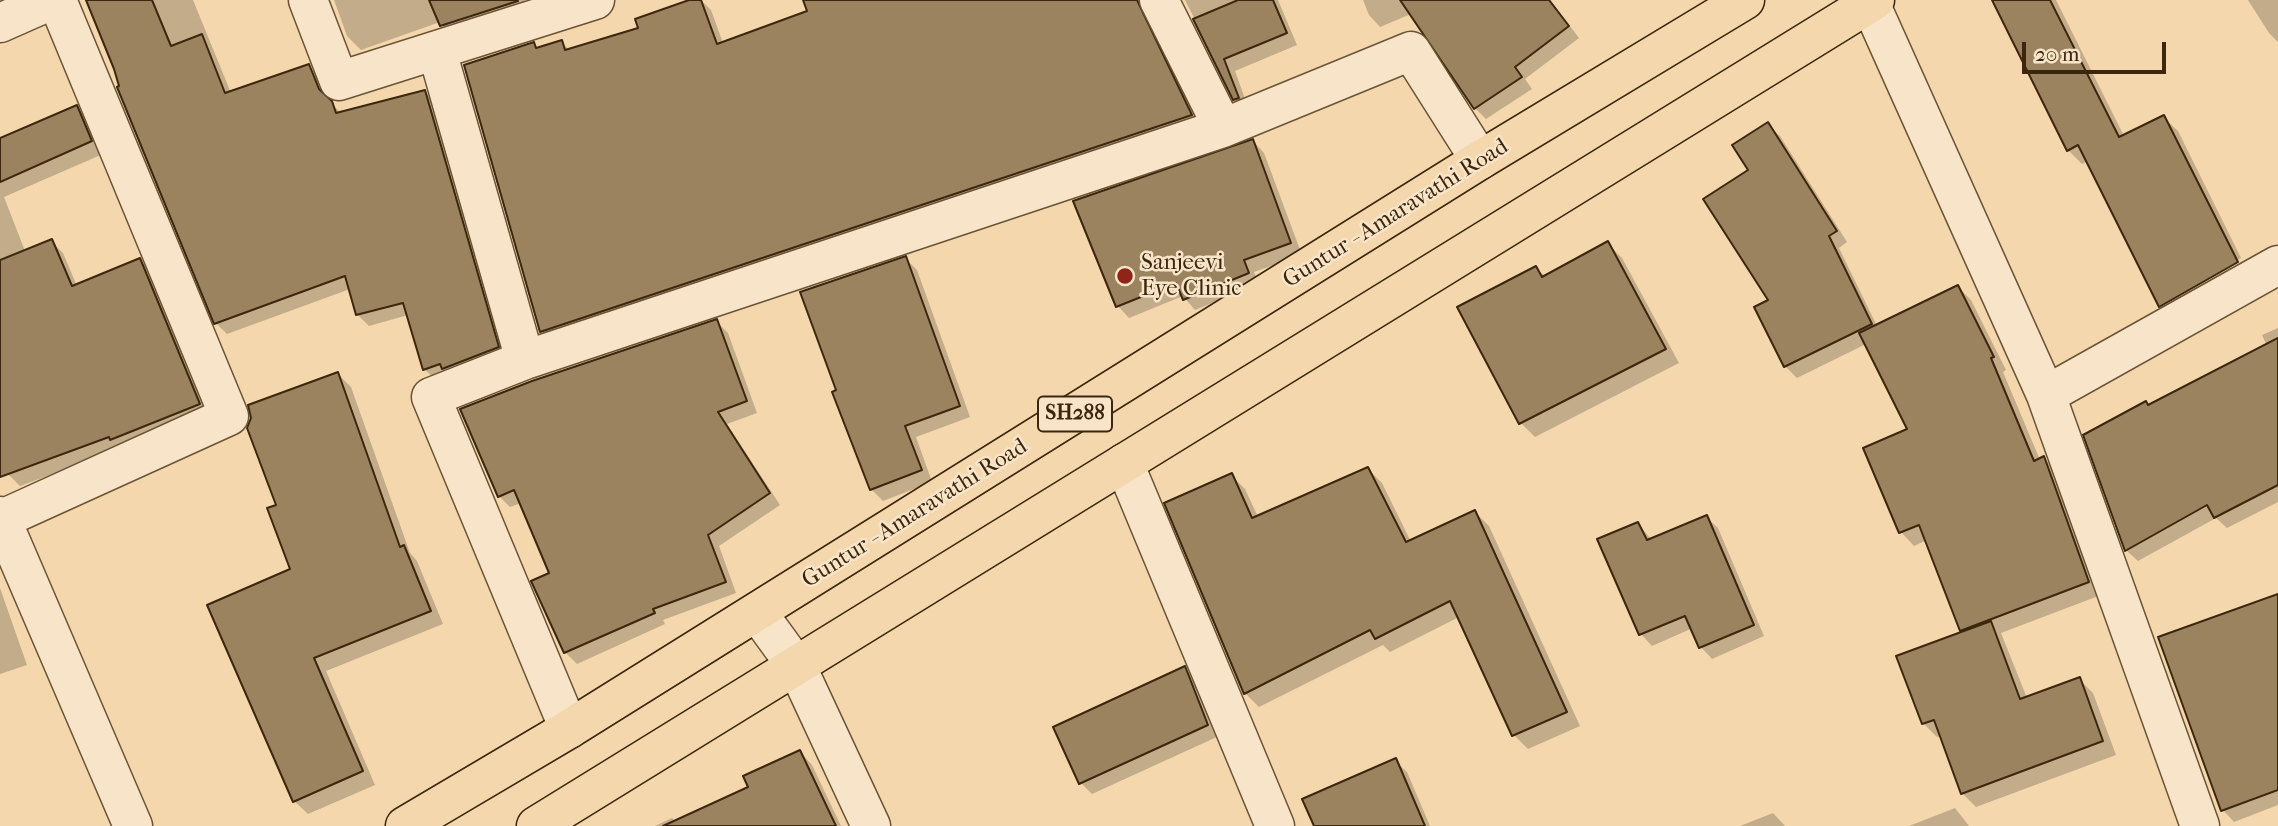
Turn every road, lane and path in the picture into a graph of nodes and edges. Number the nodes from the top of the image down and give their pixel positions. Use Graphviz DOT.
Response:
graph roads {
  1 [pos="54,0"];
  2 [pos="308,0"];
  3 [pos="596,0"];
  4 [pos="1159,0"];
  5 [pos="1745,0"];
  6 [pos="1872,1"];
  7 [pos="0,23"];
  8 [pos="437,51"];
  9 [pos="1223,128"];
  10 [pos="1480,160"];
  11 [pos="2278,265"];
  12 [pos="525,360"];
  13 [pos="2046,394"];
  14 [pos="1124,463"];
  15 [pos="1,518"];
  16 [pos="757,612"];
  17 [pos="797,667"];
  18 [pos="569,729"];
  19 [pos="2190,823"];
  20 [pos="134,826"];
  21 [pos="405,826"];
  22 [pos="536,826"];
  23 [pos="871,826"];
  24 [pos="1275,826"];
  1 -- 7 [label="street"];
  1 -- 15 [label="street"];
  2 -- 8 [label="street"];
  3 -- 8 [label="street"];
  4 -- 9 [label="street"];
  5 -- 10 [label="main road, Guntur - Amaravathi Road / SH288"];
  6 -- 13 [label="street"];
  6 -- 14 [label="main road, SH288"];
  8 -- 12 [label="street"];
  9 -- 10 [label="street"];
  9 -- 12 [label="street"];
  10 -- 16 [label="main road, Guntur - Amaravathi Road / SH288"];
  11 -- 13 [label="street"];
  12 -- 18 [label="street"];
  13 -- 19 [label="street"];
  14 -- 17 [label="main road, SH288"];
  14 -- 24 [label="street"];
  15 -- 20 [label="street"];
  16 -- 17 [label="street"];
  16 -- 18 [label="main road, Guntur - Amaravathi Road / SH288"];
  17 -- 22 [label="main road, SH288"];
  17 -- 23 [label="street"];
  18 -- 21 [label="main road, Guntur - Amaravathi Road / SH288"];
}
